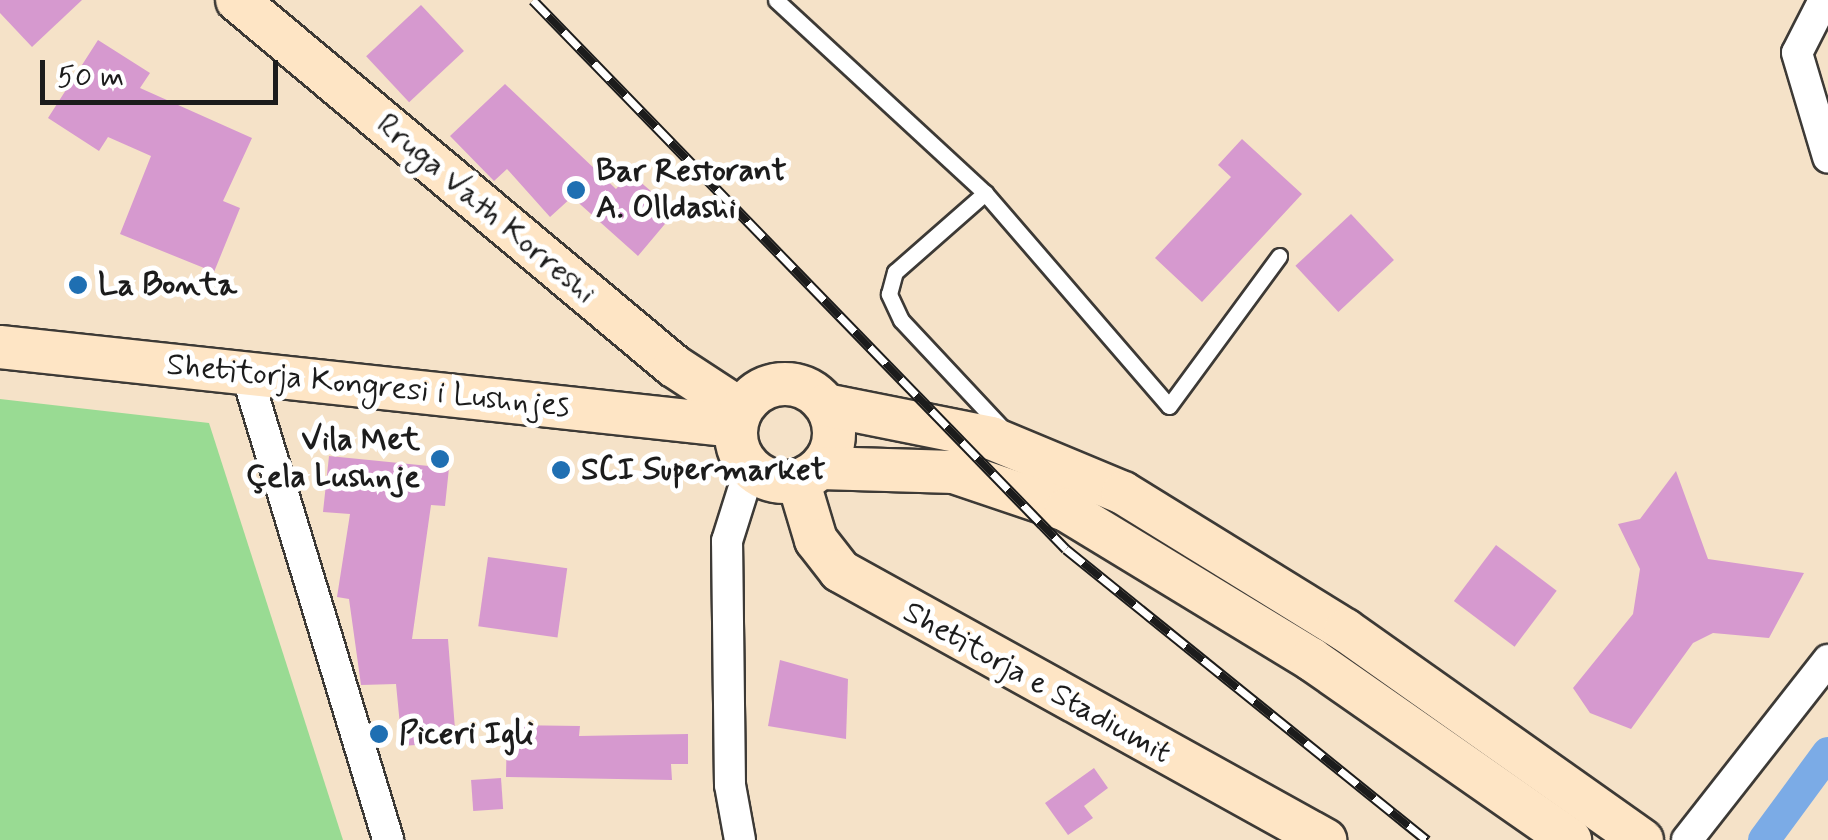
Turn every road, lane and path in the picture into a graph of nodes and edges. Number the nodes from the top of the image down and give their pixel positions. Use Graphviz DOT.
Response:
graph roads {
  1 [pos="237,0"];
  2 [pos="776,0"];
  3 [pos="1824,0"];
  4 [pos="1828,157"];
  5 [pos="985,193"];
  6 [pos="1278,256"];
  7 [pos="0,348"];
  8 [pos="247,374"];
  9 [pos="826,405"];
  10 [pos="739,418"];
  11 [pos="1008,465"];
  12 [pos="750,468"];
  13 [pos="809,474"];
  14 [pos="1828,660"];
  15 [pos="388,840"];
  16 [pos="740,840"];
  17 [pos="1326,840"];
  18 [pos="1570,840"];
  19 [pos="1642,840"];
  20 [pos="1687,840"];
  1 -- 10 [label="main road, Rruga Vath Korreshi"];
  2 -- 5 [label="lane"];
  3 -- 4 [label="street"];
  5 -- 6 [label="lane"];
  5 -- 11 [label="lane"];
  7 -- 8 [label="main road, Shetitorja Kongresi i Lushnjes"];
  8 -- 10 [label="main road, Shetitorja Kongresi i Lushnjes"];
  8 -- 15 [label="street"];
  9 -- 10 [label="main road"];
  9 -- 11 [label="main road"];
  9 -- 13 [label="main road"];
  10 -- 12 [label="main road"];
  11 -- 13 [label="main road"];
  11 -- 18 [label="main road"];
  11 -- 19 [label="main road"];
  12 -- 13 [label="main road"];
  12 -- 16 [label="street"];
  13 -- 17 [label="main road, Shetitorja e Stadiumit"];
  14 -- 20 [label="street"];
}
